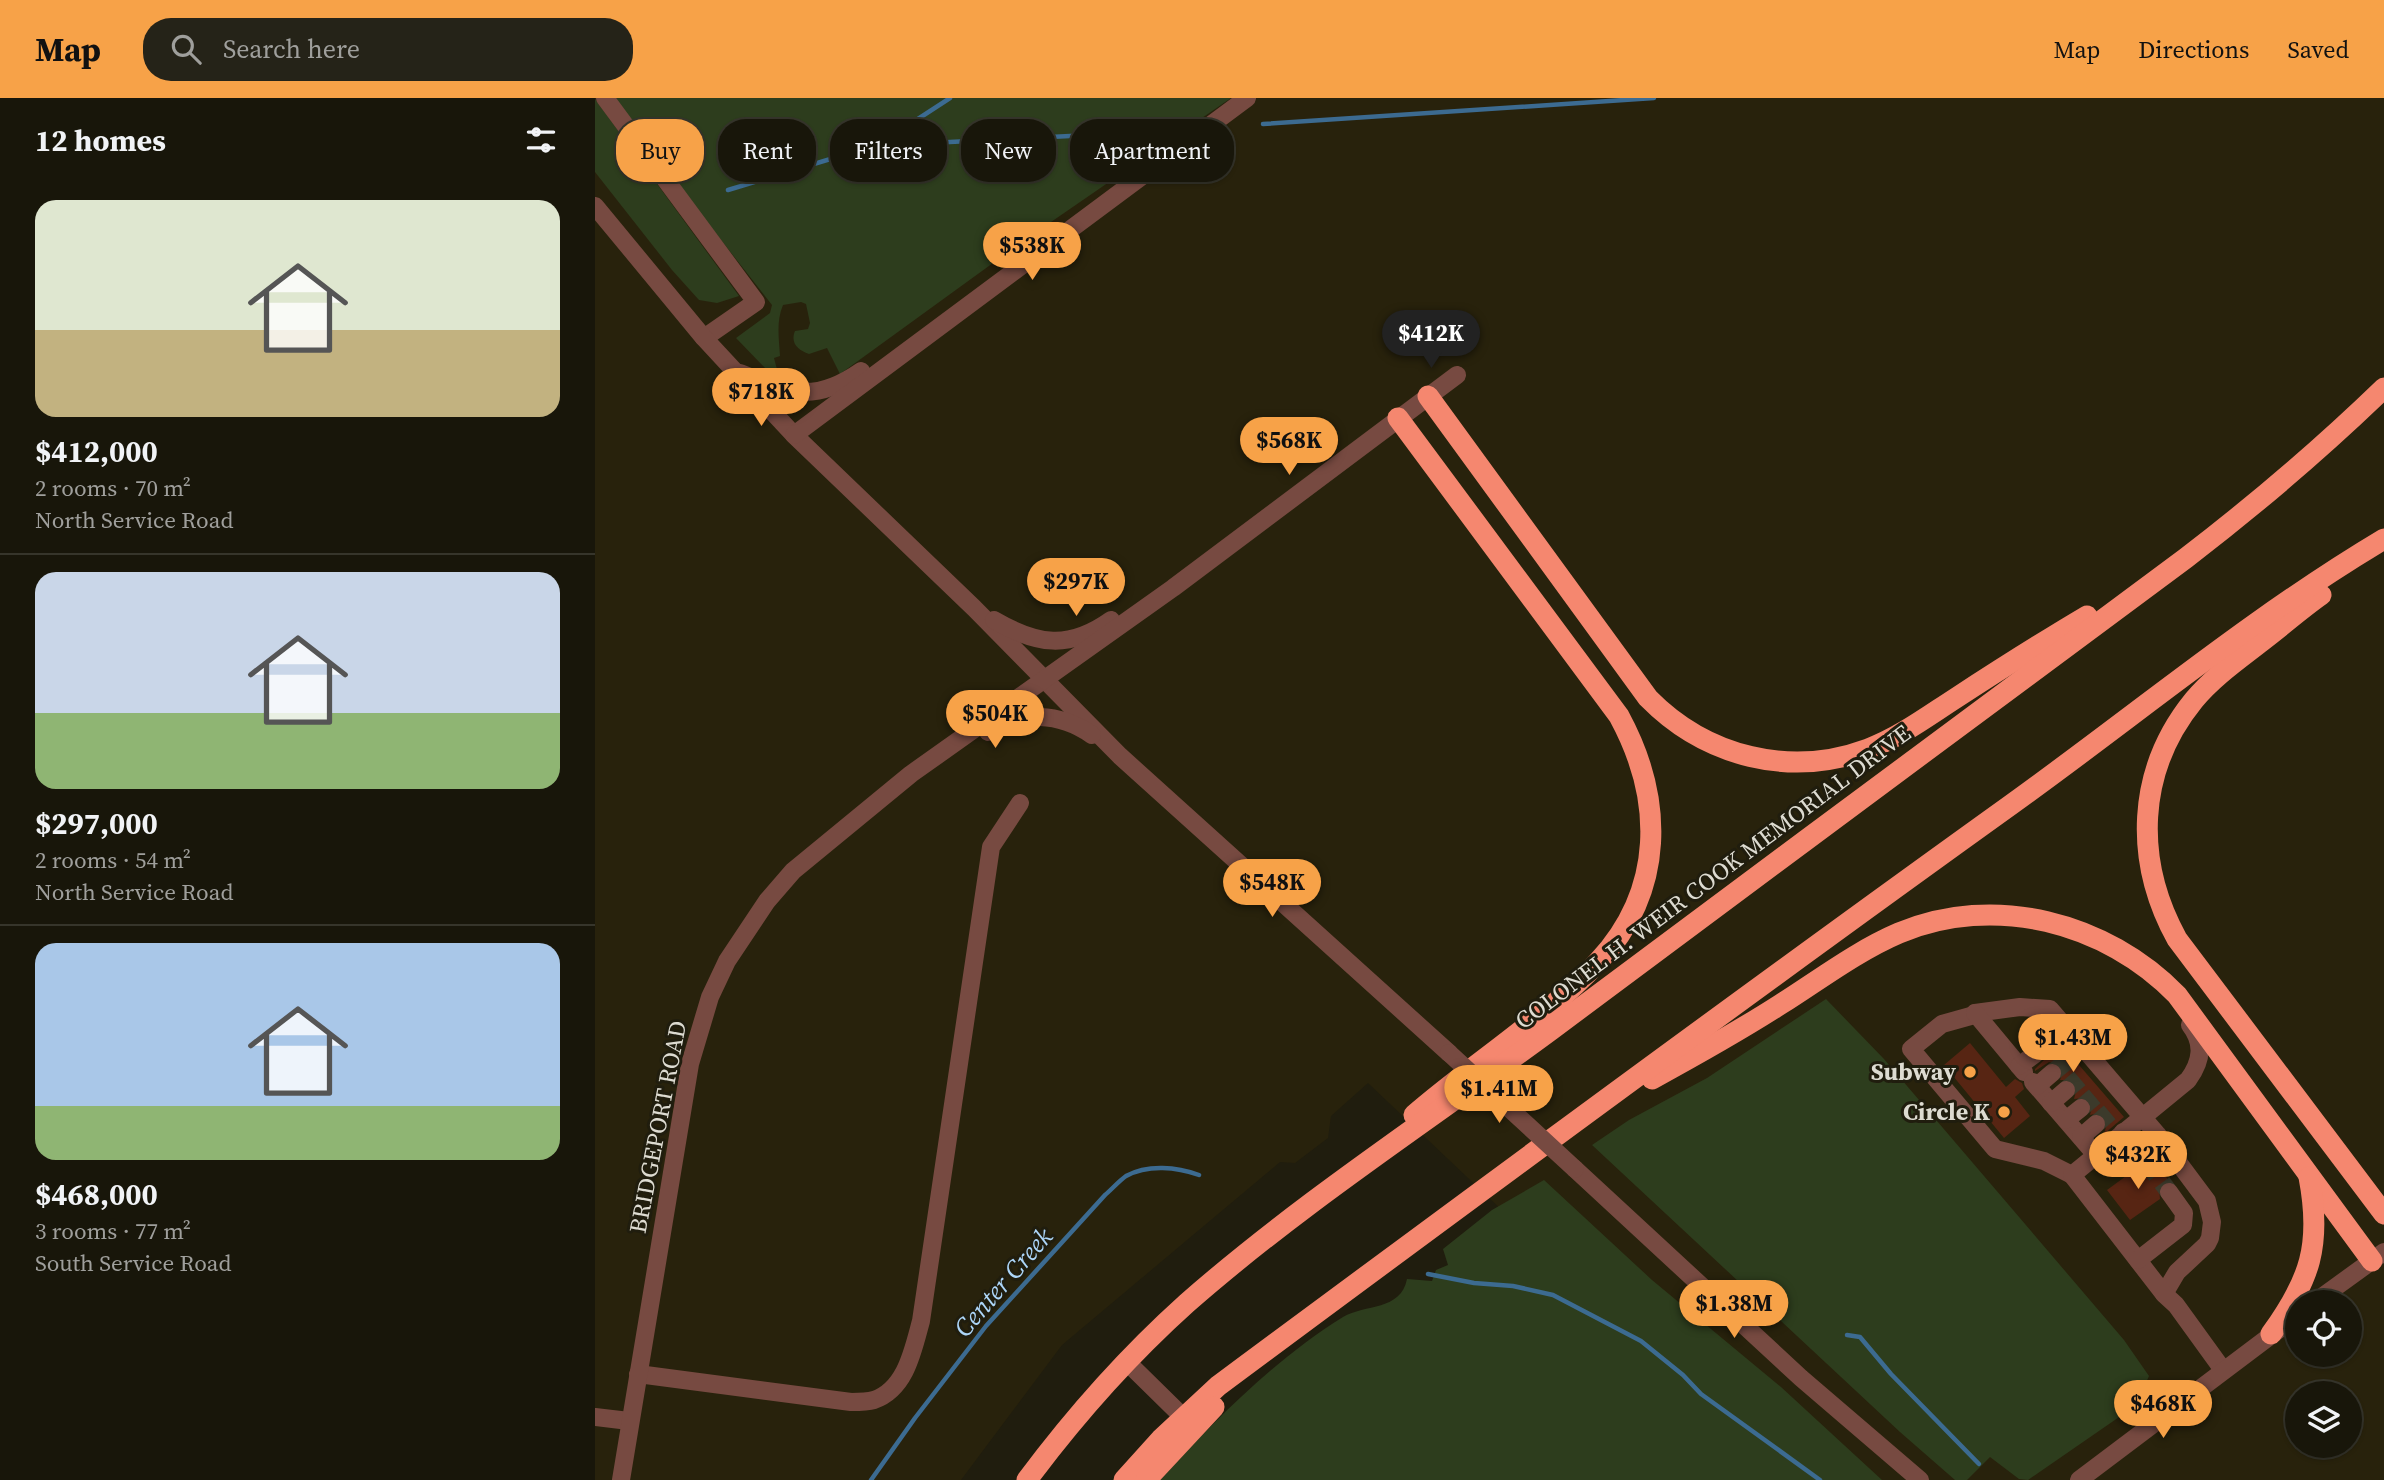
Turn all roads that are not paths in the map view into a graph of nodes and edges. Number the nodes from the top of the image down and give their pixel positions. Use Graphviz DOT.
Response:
graph roads {
  1 [pos="604,98"];
  2 [pos="1247,98"];
  3 [pos="595,206"];
  4 [pos="704,338"];
  5 [pos="909,349"];
  6 [pos="734,371"];
  7 [pos="1457,375"];
  8 [pos="2384,388"];
  9 [pos="1428,396"];
  10 [pos="1398,418"];
  11 [pos="794,435"];
  12 [pos="2384,539"];
  13 [pos="2384,554"];
  14 [pos="2186,558"];
  15 [pos="1173,588"];
  16 [pos="974,608"];
  17 [pos="1045,680"];
  18 [pos="1120,756"];
  19 [pos="879,802"];
  20 [pos="1020,803"];
  21 [pos="2151,972"];
  22 [pos="1994,1011"];
  23 [pos="1975,1013"];
  24 [pos="2035,1054"];
  25 [pos="2052,1073"];
  26 [pos="2028,1076"];
  27 [pos="2066,1090"];
  28 [pos="2051,1103"];
  29 [pos="2081,1108"];
  30 [pos="1586,1115"];
  31 [pos="2142,1117"];
  32 [pos="2066,1120"];
  33 [pos="2096,1124"];
  34 [pos="2123,1132"];
  35 [pos="2081,1137"];
  36 [pos="2096,1155"];
  37 [pos="2146,1161"];
  38 [pos="2307,1168"];
  39 [pos="2072,1175"];
  40 [pos="2169,1192"];
  41 [pos="1322,1195"];
  42 [pos="2384,1214"];
  43 [pos="2378,1256"];
  44 [pos="2138,1260"];
  45 [pos="2331,1290"];
  46 [pos="2164,1294"];
  47 [pos="1339,1297"];
  48 [pos="2285,1325"];
  49 [pos="2271,1335"];
  50 [pos="1127,1362"];
  51 [pos="2224,1370"];
  52 [pos="638,1374"];
  53 [pos="595,1417"];
  54 [pos="1184,1418"];
  55 [pos="629,1421"];
  56 [pos="2108,1458"];
  57 [pos="621,1480"];
  58 [pos="1027,1480"];
  59 [pos="1123,1480"];
  60 [pos="1146,1480"];
  61 [pos="1920,1480"];
  62 [pos="2068,1480"];
  63 [pos="2079,1480"];
  1 -- 4 [label="street"];
  2 -- 5 [label="street"];
  3 -- 4 [label="street"];
  4 -- 6 [label="street"];
  5 -- 6 [label="street"];
  5 -- 11 [label="street"];
  6 -- 11 [label="street"];
  7 -- 9 [label="street"];
  8 -- 14 [label="highway, COLONEL H. WEIR COOK MEMORIAL DRIVE"];
  9 -- 10 [label="street"];
  9 -- 14 [label="highway"];
  10 -- 15 [label="street"];
  10 -- 41 [label="highway"];
  11 -- 16 [label="street"];
  12 -- 30 [label="highway"];
  13 -- 42 [label="highway"];
  14 -- 41 [label="highway, COLONEL H. WEIR COOK MEMORIAL DRIVE"];
  15 -- 16 [label="street"];
  15 -- 17 [label="street, BRIDGEPORT ROAD"];
  16 -- 17 [label="street"];
  17 -- 18 [label="street"];
  17 -- 19 [label="street, BRIDGEPORT ROAD"];
  18 -- 19 [label="street"];
  18 -- 61 [label="street, bridge"];
  19 -- 52 [label="street, BRIDGEPORT ROAD"];
  20 -- 52 [label="street"];
  21 -- 30 [label="highway"];
  21 -- 31 [label="street"];
  21 -- 38 [label="highway"];
  22 -- 23 [label="street"];
  23 -- 26 [label="street"];
  23 -- 31 [label="street"];
  23 -- 39 [label="street"];
  24 -- 26 [label="street"];
  25 -- 26 [label="street"];
  26 -- 28 [label="street"];
  27 -- 28 [label="street"];
  28 -- 32 [label="street"];
  29 -- 32 [label="street"];
  30 -- 47 [label="highway"];
  31 -- 34 [label="street"];
  31 -- 46 [label="street"];
  32 -- 35 [label="street"];
  33 -- 35 [label="street"];
  34 -- 36 [label="street"];
  34 -- 37 [label="street"];
  35 -- 36 [label="street"];
  36 -- 39 [label="street"];
  38 -- 43 [label="highway"];
  38 -- 49 [label="highway"];
  39 -- 44 [label="street"];
  40 -- 44 [label="street"];
  41 -- 50 [label="highway, COLONEL H. WEIR COOK MEMORIAL DRIVE"];
  43 -- 45 [label="street"];
  44 -- 46 [label="street"];
  46 -- 51 [label="street"];
  47 -- 54 [label="highway"];
  47 -- 60 [label="highway"];
  48 -- 49 [label="street"];
  49 -- 51 [label="street"];
  50 -- 54 [label="street"];
  50 -- 58 [label="highway, COLONEL H. WEIR COOK MEMORIAL DRIVE"];
  51 -- 56 [label="street"];
  52 -- 55 [label="street, BRIDGEPORT ROAD"];
  53 -- 55 [label="street"];
  54 -- 59 [label="highway"];
  55 -- 57 [label="street, BRIDGEPORT ROAD"];
  56 -- 62 [label="street"];
  56 -- 63 [label="street"];
}
